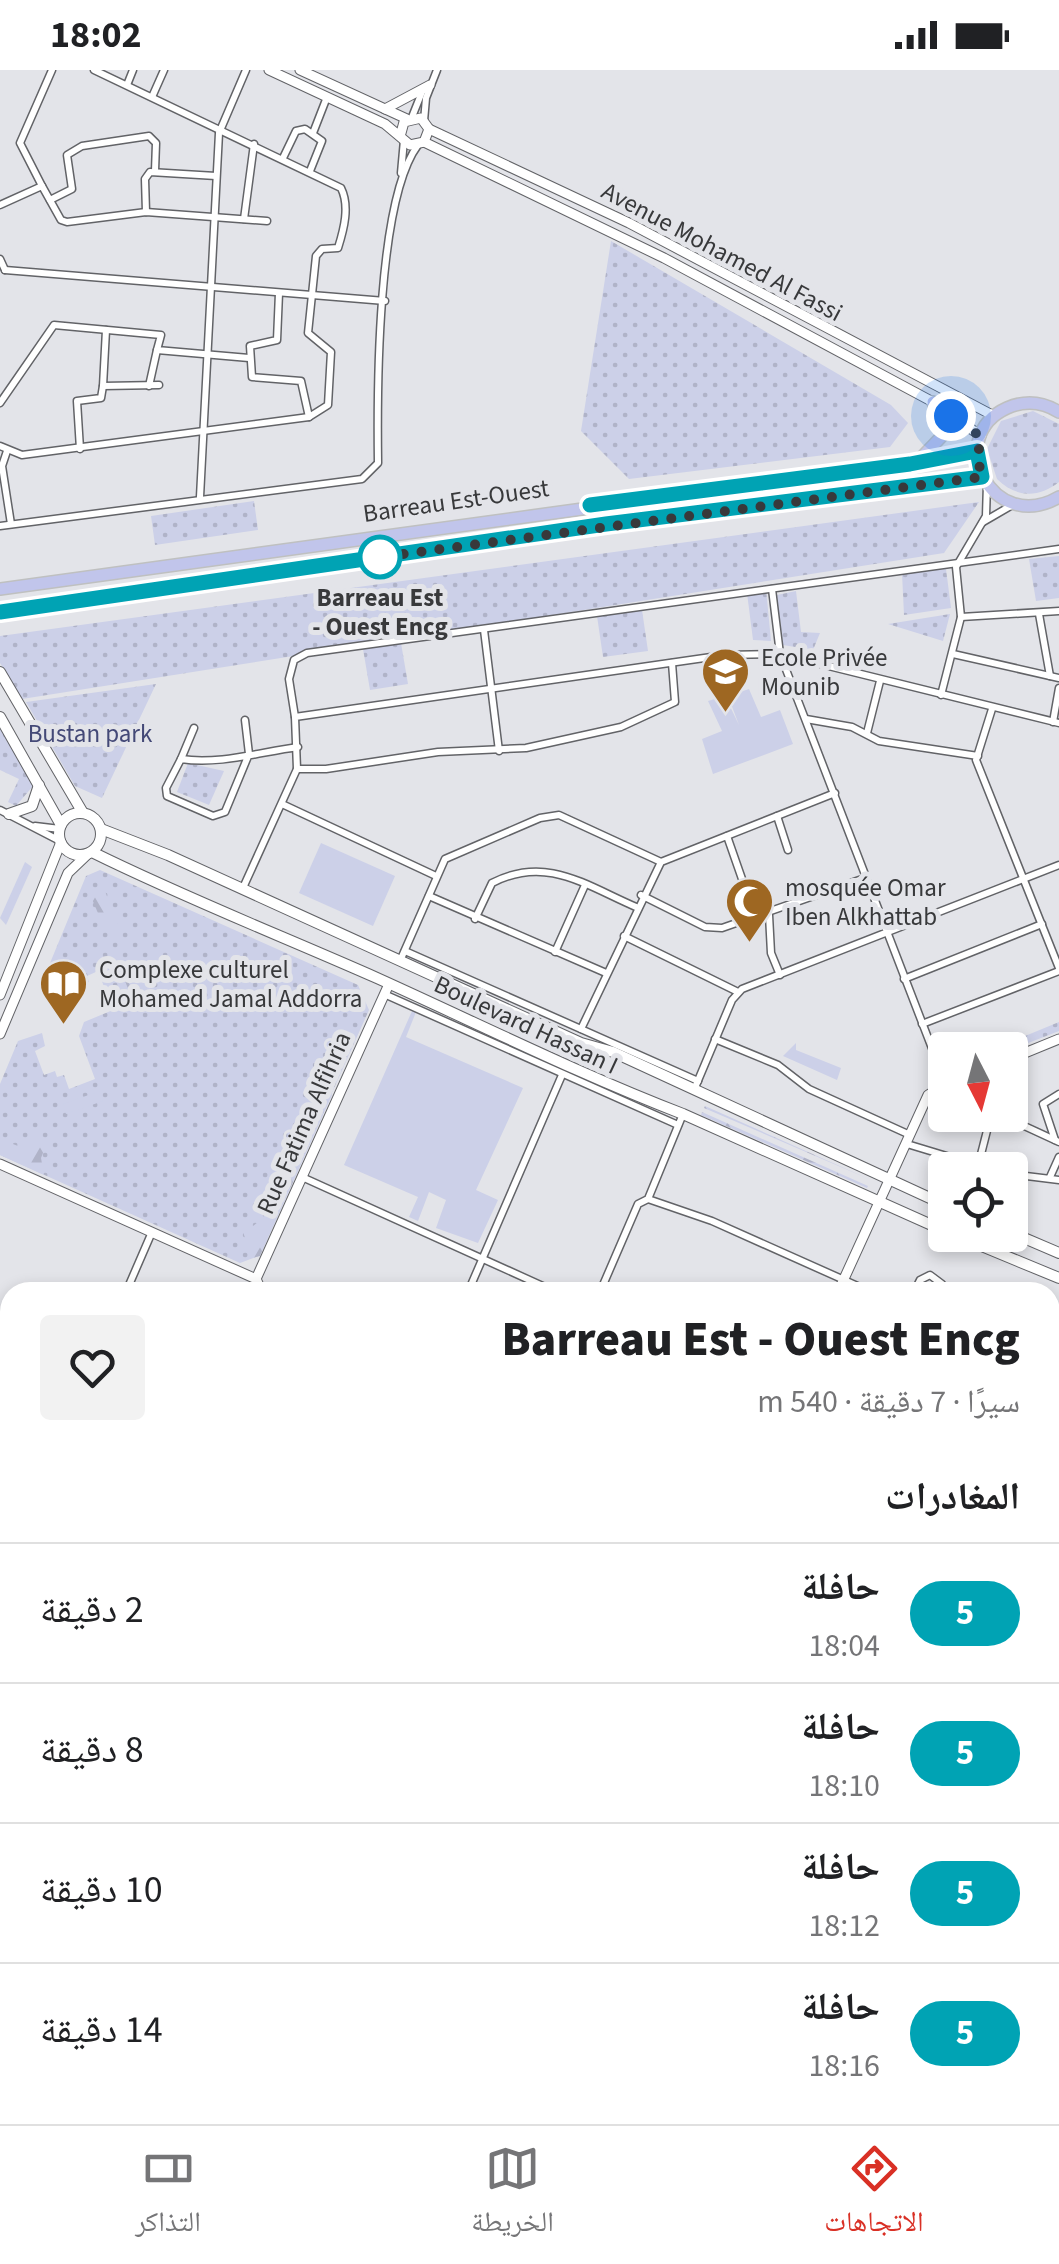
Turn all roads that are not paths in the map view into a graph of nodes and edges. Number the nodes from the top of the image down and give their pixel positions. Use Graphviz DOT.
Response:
graph roads {
  1 [pos="52,70"];
  2 [pos="94,70"];
  3 [pos="133,70"];
  4 [pos="164,70"];
  5 [pos="246,70"];
  6 [pos="269,70"];
  7 [pos="300,70"];
  8 [pos="437,70"];
  9 [pos="127,85"];
  10 [pos="430,85"];
  11 [pos="152,97"];
  12 [pos="327,97"];
  13 [pos="384,109"];
  14 [pos="409,118"];
  15 [pos="427,125"];
  16 [pos="220,133"];
  17 [pos="312,134"];
  18 [pos="402,137"];
  19 [pos="421,143"];
  20 [pos="254,144"];
  21 [pos="283,158"];
  22 [pos="155,171"];
  23 [pos="310,171"];
  24 [pos="216,176"];
  25 [pos="402,179"];
  26 [pos="42,186"];
  27 [pos="50,200"];
  28 [pos="0,206"];
  29 [pos="146,212"];
  30 [pos="213,217"];
  31 [pos="244,219"];
  32 [pos="268,220"];
  33 [pos="0,259"];
  34 [pos="2,273"];
  35 [pos="212,287"];
  36 [pos="279,293"];
  37 [pos="314,295"];
  38 [pos="385,302"];
  39 [pos="106,330"];
  40 [pos="157,350"];
  41 [pos="205,355"];
  42 [pos="249,358"];
  43 [pos="160,385"];
  44 [pos="103,386"];
  45 [pos="149,386"];
  46 [pos="933,402"];
  47 [pos="0,403"];
  48 [pos="1059,412"];
  49 [pos="994,416"];
  50 [pos="309,417"];
  51 [pos="202,430"];
  52 [pos="980,436"];
  53 [pos="4,448"];
  54 [pos="80,449"];
  55 [pos="977,451"];
  56 [pos="910,464"];
  57 [pos="984,481"];
  58 [pos="200,497"];
  59 [pos="1059,497"];
  60 [pos="1014,504"];
  61 [pos="982,523"];
  62 [pos="12,524"];
  63 [pos="0,526"];
  64 [pos="1059,549"];
  65 [pos="958,564"];
  66 [pos="772,588"];
  67 [pos="0,589"];
  68 [pos="1059,610"];
  69 [pos="0,612"];
  70 [pos="1040,614"];
  71 [pos="961,617"];
  72 [pos="484,630"];
  73 [pos="780,654"];
  74 [pos="952,654"];
  75 [pos="672,663"];
  76 [pos="0,672"];
  77 [pos="1050,676"];
  78 [pos="1059,678"];
  79 [pos="880,681"];
  80 [pos="493,688"];
  81 [pos="1058,693"];
  82 [pos="941,695"];
  83 [pos="992,710"];
  84 [pos="0,717"];
  85 [pos="295,718"];
  86 [pos="806,719"];
  87 [pos="245,720"];
  88 [pos="1056,723"];
  89 [pos="194,728"];
  90 [pos="867,732"];
  91 [pos="298,746"];
  92 [pos="499,752"];
  93 [pos="249,754"];
  94 [pos="978,756"];
  95 [pos="181,759"];
  96 [pos="297,769"];
  97 [pos="40,784"];
  98 [pos="835,793"];
  99 [pos="282,804"];
  100 [pos="4,812"];
  101 [pos="83,813"];
  102 [pos="778,816"];
  103 [pos="101,829"];
  104 [pos="60,834"];
  105 [pos="726,836"];
  106 [pos="788,850"];
  107 [pos="91,852"];
  108 [pos="660,862"];
  109 [pos="1059,865"];
  110 [pos="436,876"];
  111 [pos="865,878"];
  112 [pos="1023,880"];
  113 [pos="585,885"];
  114 [pos="242,891"];
  115 [pos="641,895"];
  116 [pos="429,896"];
  117 [pos="636,907"];
  118 [pos="769,915"];
  119 [pos="475,918"];
  120 [pos="756,919"];
  121 [pos="1042,924"];
  122 [pos="886,932"];
  123 [pos="1059,932"];
  124 [pos="624,936"];
  125 [pos="1047,937"];
  126 [pos="554,952"];
  127 [pos="403,956"];
  128 [pos="1059,970"];
  129 [pos="606,973"];
  130 [pos="780,975"];
  131 [pos="904,979"];
  132 [pos="387,989"];
  133 [pos="738,992"];
  134 [pos="0,995"];
  135 [pos="922,1024"];
  136 [pos="580,1029"];
  137 [pos="0,1034"];
  138 [pos="715,1039"];
  139 [pos="928,1039"];
  140 [pos="1059,1040"];
  141 [pos="1028,1051"];
  142 [pos="562,1075"];
  143 [pos="695,1087"];
  144 [pos="1059,1094"];
  145 [pos="928,1095"];
  146 [pos="680,1120"];
  147 [pos="1028,1128"];
  148 [pos="909,1140"];
  149 [pos="1057,1141"];
  150 [pos="941,1152"];
  151 [pos="1059,1158"];
  152 [pos="0,1164"];
  153 [pos="1028,1175"];
  154 [pos="1050,1176"];
  155 [pos="302,1178"];
  156 [pos="1059,1180"];
  157 [pos="890,1181"];
  158 [pos="928,1198"];
  159 [pos="648,1199"];
  160 [pos="880,1204"];
  161 [pos="928,1224"];
  162 [pos="152,1232"];
  163 [pos="1028,1240"];
  164 [pos="997,1252"];
  165 [pos="1059,1253"];
  166 [pos="482,1262"];
  167 [pos="1059,1278"];
  168 [pos="256,1279"];
  169 [pos="843,1279"];
  170 [pos="131,1280"];
  171 [pos="257,1282"];
  172 [pos="473,1282"];
  173 [pos="531,1282"];
  174 [pos="604,1282"];
  175 [pos="842,1282"];
  176 [pos="849,1282"];
  177 [pos="919,1282"];
  178 [pos="940,1282"];
  1 -- 26 [label="street"];
  2 -- 9 [label="street"];
  3 -- 9 [label="street"];
  4 -- 11 [label="street"];
  5 -- 16 [label="street"];
  6 -- 12 [label="street"];
  7 -- 13 [label="street"];
  8 -- 10 [label="street"];
  9 -- 11 [label="street"];
  10 -- 13 [label="street"];
  10 -- 14 [label="street"];
  10 -- 15 [label="street"];
  11 -- 16 [label="street"];
  12 -- 17 [label="street"];
  12 -- 18 [label="street"];
  13 -- 14 [label="street"];
  14 -- 15 [label="street, Avenue Mohamed Al Fassi"];
  14 -- 18 [label="street"];
  15 -- 19 [label="street"];
  15 -- 49 [label="street, Avenue Mohamed Al Fassi"];
  16 -- 20 [label="street"];
  16 -- 24 [label="street"];
  17 -- 21 [label="street"];
  17 -- 23 [label="street"];
  18 -- 19 [label="street, Avenue Mohamed Al Fassi"];
  18 -- 25 [label="street"];
  19 -- 25 [label="street"];
  19 -- 46 [label="street, Avenue Mohamed Al Fassi"];
  20 -- 21 [label="street"];
  20 -- 31 [label="street"];
  21 -- 23 [label="street"];
  22 -- 24 [label="street"];
  22 -- 27 [label="street"];
  22 -- 29 [label="street"];
  23 -- 37 [label="street"];
  24 -- 30 [label="street"];
  25 -- 38 [label="street"];
  26 -- 27 [label="street"];
  26 -- 28 [label="street"];
  27 -- 29 [label="street"];
  29 -- 30 [label="street"];
  30 -- 31 [label="street"];
  30 -- 35 [label="street"];
  31 -- 32 [label="street"];
  33 -- 34 [label="street"];
  34 -- 35 [label="street"];
  35 -- 36 [label="street"];
  35 -- 41 [label="street"];
  36 -- 37 [label="street"];
  36 -- 42 [label="street"];
  37 -- 38 [label="street"];
  37 -- 50 [label="street"];
  38 -- 58 [label="street"];
  39 -- 40 [label="street"];
  39 -- 44 [label="street"];
  39 -- 47 [label="street"];
  40 -- 41 [label="street"];
  40 -- 45 [label="street"];
  41 -- 42 [label="street"];
  41 -- 51 [label="street"];
  42 -- 50 [label="street"];
  43 -- 45 [label="street"];
  44 -- 45 [label="street"];
  44 -- 54 [label="street"];
  46 -- 52 [label="street, Avenue Mohamed Al Fassi"];
  46 -- 56 [label="main road"];
  48 -- 49 [label="main road"];
  49 -- 52 [label="main road"];
  50 -- 51 [label="street"];
  51 -- 54 [label="street"];
  51 -- 58 [label="street"];
  52 -- 55 [label="main road"];
  53 -- 54 [label="street"];
  53 -- 62 [label="street"];
  55 -- 56 [label="main road, Barreau Est-Ouest"];
  55 -- 57 [label="main road"];
  56 -- 67 [label="main road, Barreau Est-Ouest"];
  57 -- 60 [label="main road"];
  57 -- 61 [label="street"];
  57 -- 69 [label="main road, Barreau Est-Ouest"];
  58 -- 62 [label="street"];
  59 -- 60 [label="main road"];
  60 -- 61 [label="street"];
  61 -- 65 [label="street"];
  62 -- 63 [label="street"];
  64 -- 65 [label="street"];
  65 -- 66 [label="street"];
  65 -- 71 [label="street"];
  66 -- 72 [label="street"];
  66 -- 73 [label="street"];
  68 -- 70 [label="street"];
  70 -- 71 [label="street"];
  70 -- 77 [label="street"];
  71 -- 74 [label="street"];
  72 -- 80 [label="street"];
  72 -- 85 [label="street"];
  73 -- 75 [label="street"];
  73 -- 79 [label="street"];
  73 -- 86 [label="street"];
  74 -- 77 [label="street"];
  74 -- 82 [label="street"];
  75 -- 80 [label="street"];
  75 -- 92 [label="street"];
  76 -- 101 [label="main road"];
  77 -- 78 [label="street"];
  79 -- 82 [label="street"];
  79 -- 90 [label="street"];
  80 -- 85 [label="street"];
  80 -- 92 [label="street"];
  81 -- 88 [label="street"];
  82 -- 83 [label="street"];
  83 -- 88 [label="street"];
  83 -- 94 [label="street"];
  84 -- 97 [label="main road"];
  85 -- 91 [label="street"];
  86 -- 90 [label="street"];
  86 -- 98 [label="street"];
  87 -- 93 [label="street"];
  89 -- 95 [label="street"];
  90 -- 94 [label="street"];
  91 -- 93 [label="street"];
  91 -- 96 [label="street"];
  92 -- 96 [label="street"];
  93 -- 95 [label="street"];
  93 -- 95 [label="street"];
  94 -- 112 [label="street"];
  96 -- 99 [label="street"];
  97 -- 100 [label="main road"];
  97 -- 104 [label="main road"];
  98 -- 102 [label="street"];
  98 -- 111 [label="street"];
  99 -- 110 [label="street"];
  99 -- 114 [label="street"];
  100 -- 104 [label="street"];
  101 -- 103 [label="main road"];
  101 -- 104 [label="main road"];
  102 -- 105 [label="street"];
  102 -- 106 [label="street"];
  103 -- 107 [label="main road"];
  103 -- 114 [label="main road, Boulevard Hassan I"];
  104 -- 107 [label="main road"];
  104 -- 134 [label="street"];
  105 -- 108 [label="street"];
  105 -- 120 [label="street"];
  107 -- 132 [label="main road, Boulevard Hassan I"];
  107 -- 137 [label="street"];
  108 -- 110 [label="street"];
  108 -- 115 [label="street"];
  109 -- 112 [label="street"];
  110 -- 116 [label="street"];
  111 -- 118 [label="street"];
  111 -- 122 [label="street"];
  112 -- 121 [label="street"];
  112 -- 122 [label="street"];
  113 -- 117 [label="street"];
  113 -- 119 [label="street"];
  113 -- 126 [label="street"];
  114 -- 127 [label="main road, Boulevard Hassan I"];
  115 -- 117 [label="street"];
  115 -- 120 [label="street"];
  116 -- 119 [label="street"];
  116 -- 127 [label="street"];
  117 -- 124 [label="street"];
  118 -- 120 [label="street"];
  118 -- 130 [label="street"];
  119 -- 126 [label="street"];
  121 -- 125 [label="street"];
  121 -- 131 [label="street"];
  122 -- 130 [label="street"];
  122 -- 131 [label="street"];
  123 -- 125 [label="street"];
  124 -- 129 [label="street"];
  124 -- 133 [label="street"];
  125 -- 128 [label="street"];
  126 -- 129 [label="street"];
  127 -- 136 [label="street"];
  127 -- 143 [label="main road, Boulevard Hassan I"];
  128 -- 135 [label="street"];
  129 -- 136 [label="street"];
  130 -- 133 [label="street"];
  131 -- 135 [label="street"];
  132 -- 142 [label="street"];
  132 -- 146 [label="main road, Boulevard Hassan I"];
  132 -- 155 [label="street, Rue Fatima Alfihria"];
  133 -- 138 [label="street"];
  135 -- 139 [label="street"];
  136 -- 143 [label="street"];
  138 -- 143 [label="street"];
  138 -- 148 [label="street"];
  140 -- 141 [label="street"];
  142 -- 146 [label="street"];
  142 -- 166 [label="street"];
  143 -- 157 [label="main road, Boulevard Hassan I"];
  144 -- 149 [label="street"];
  145 -- 148 [label="street"];
  146 -- 159 [label="street"];
  146 -- 160 [label="main road, Boulevard Hassan I"];
  147 -- 149 [label="street"];
  148 -- 150 [label="street"];
  148 -- 157 [label="street"];
  151 -- 154 [label="street"];
  152 -- 162 [label="street"];
  153 -- 154 [label="street"];
  154 -- 156 [label="street"];
  155 -- 166 [label="street"];
  155 -- 168 [label="street, Rue Fatima Alfihria"];
  157 -- 158 [label="main road, Boulevard Hassan I"];
  157 -- 160 [label="street"];
  159 -- 169 [label="street"];
  159 -- 174 [label="street"];
  160 -- 161 [label="main road, Boulevard Hassan I"];
  160 -- 169 [label="street"];
  162 -- 168 [label="street"];
  162 -- 170 [label="street"];
  163 -- 165 [label="main road"];
  164 -- 167 [label="main road"];
  166 -- 172 [label="street"];
  166 -- 173 [label="street"];
  168 -- 171 [label="street"];
  169 -- 175 [label="street"];
  169 -- 176 [label="street"];
  177 -- 178 [label="street"];
}
